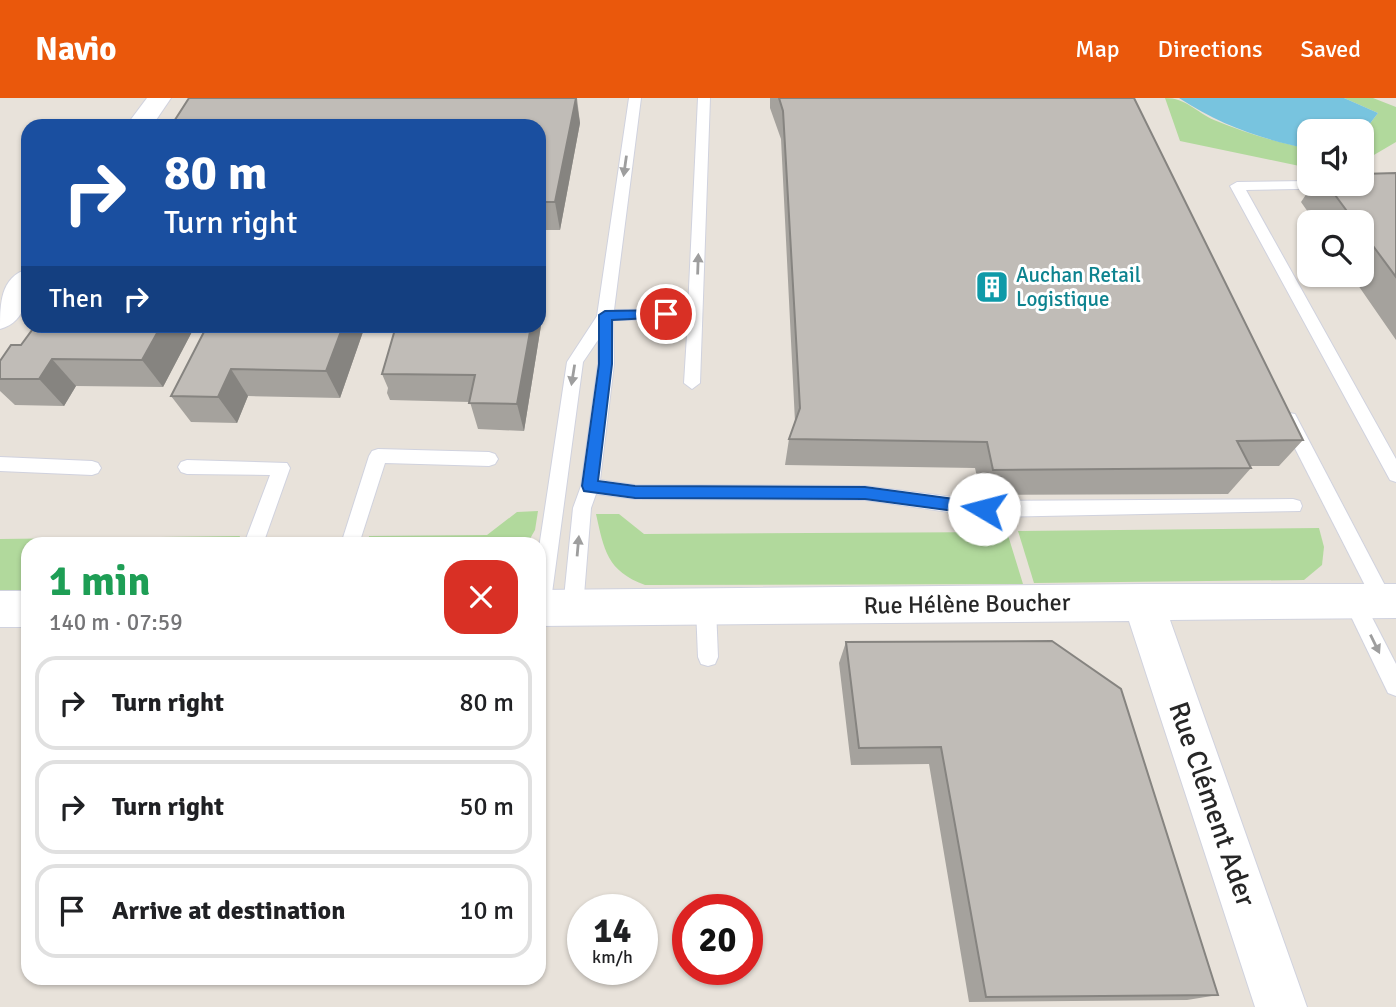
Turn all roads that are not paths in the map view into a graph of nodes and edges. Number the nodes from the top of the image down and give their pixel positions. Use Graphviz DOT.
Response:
graph roads {
  1 [pos="159,98"];
  2 [pos="635,98"];
  3 [pos="704,98"];
  4 [pos="144,119"];
  5 [pos="1297,185"];
  6 [pos="21,289"];
  7 [pos="696,314"];
  8 [pos="605,315"];
  9 [pos="0,318"];
  10 [pos="692,383"];
  11 [pos="1282,404"];
  12 [pos="1391,458"];
  13 [pos="489,459"];
  14 [pos="0,464"];
  15 [pos="187,467"];
  16 [pos="92,468"];
  17 [pos="1396,475"];
  18 [pos="590,486"];
  19 [pos="1293,506"];
  20 [pos="256,537"];
  21 [pos="352,537"];
  22 [pos="1143,601"];
  23 [pos="1378,601"];
  24 [pos="551,608"];
  25 [pos="706,608"];
  26 [pos="0,609"];
  27 [pos="21,609"];
  28 [pos="708,657"];
  29 [pos="1396,686"];
  30 [pos="1281,1007"];
  1 -- 4 [label="street"];
  2 -- 8 [label="lane, one-way"];
  7 -- 3 [label="lane, one-way"];
  5 -- 12 [label="lane"];
  6 -- 9 [label="street"];
  7 -- 8 [label="lane"];
  7 -- 10 [label="lane"];
  8 -- 18 [label="lane"];
  8 -- 24 [label="lane, one-way"];
  11 -- 23 [label="lane"];
  12 -- 17 [label="lane"];
  13 -- 21 [label="lane"];
  14 -- 16 [label="lane"];
  15 -- 20 [label="lane"];
  18 -- 19 [label="lane"];
  24 -- 18 [label="lane, one-way"];
  22 -- 23 [label="street, Rue Hélène Boucher"];
  22 -- 25 [label="street, Rue Hélène Boucher"];
  22 -- 30 [label="street, Rue Clément Ader"];
  23 -- 29 [label="lane, one-way"];
  24 -- 25 [label="street, Rue Hélène Boucher"];
  25 -- 28 [label="lane"];
  26 -- 27 [label="street"];
}
